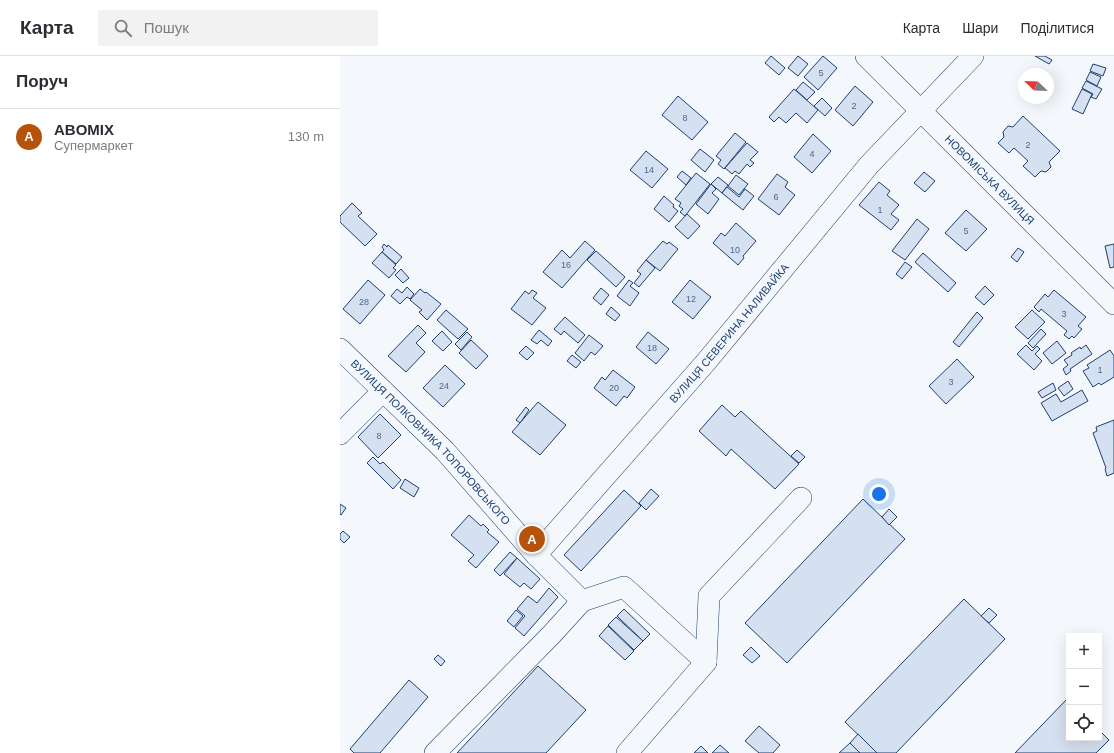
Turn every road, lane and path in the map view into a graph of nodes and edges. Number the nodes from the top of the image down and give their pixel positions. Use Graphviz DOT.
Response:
graph roads {
  1 [pos="866,56"];
  2 [pos="973,56"];
  3 [pos="921,112"];
  4 [pos="1114,304"];
  5 [pos="340,349"];
  6 [pos="383,391"];
  7 [pos="340,434"];
  8 [pos="801,498"];
  9 [pos="536,555"];
  10 [pos="582,601"];
  11 [pos="706,662"];
  12 [pos="435,753"];
  13 [pos="627,753"];
  1 -- 3 [label="street, НОВОМІСЬКА ВУЛИЦЯ"];
  2 -- 3 [label="street, ВУЛИЦЯ СЕВЕРИНА НАЛИВАЙКА"];
  3 -- 4 [label="street, НОВОМІСЬКА ВУЛИЦЯ"];
  3 -- 9 [label="street, ВУЛИЦЯ СЕВЕРИНА НАЛИВАЙКА"];
  5 -- 6 [label="street, ВУЛИЦЯ ПОЛКОВНИКА ТОПОРОВСЬКОГО"];
  6 -- 7 [label="street"];
  6 -- 9 [label="street, ВУЛИЦЯ ПОЛКОВНИКА ТОПОРОВСЬКОГО"];
  8 -- 11 [label="street"];
  9 -- 10 [label="street, ВУЛИЦЯ ПОЛКОВНИКА ТОПОРОВСЬКОГО"];
  10 -- 11 [label="street"];
  10 -- 12 [label="street"];
  11 -- 13 [label="street"];
}
